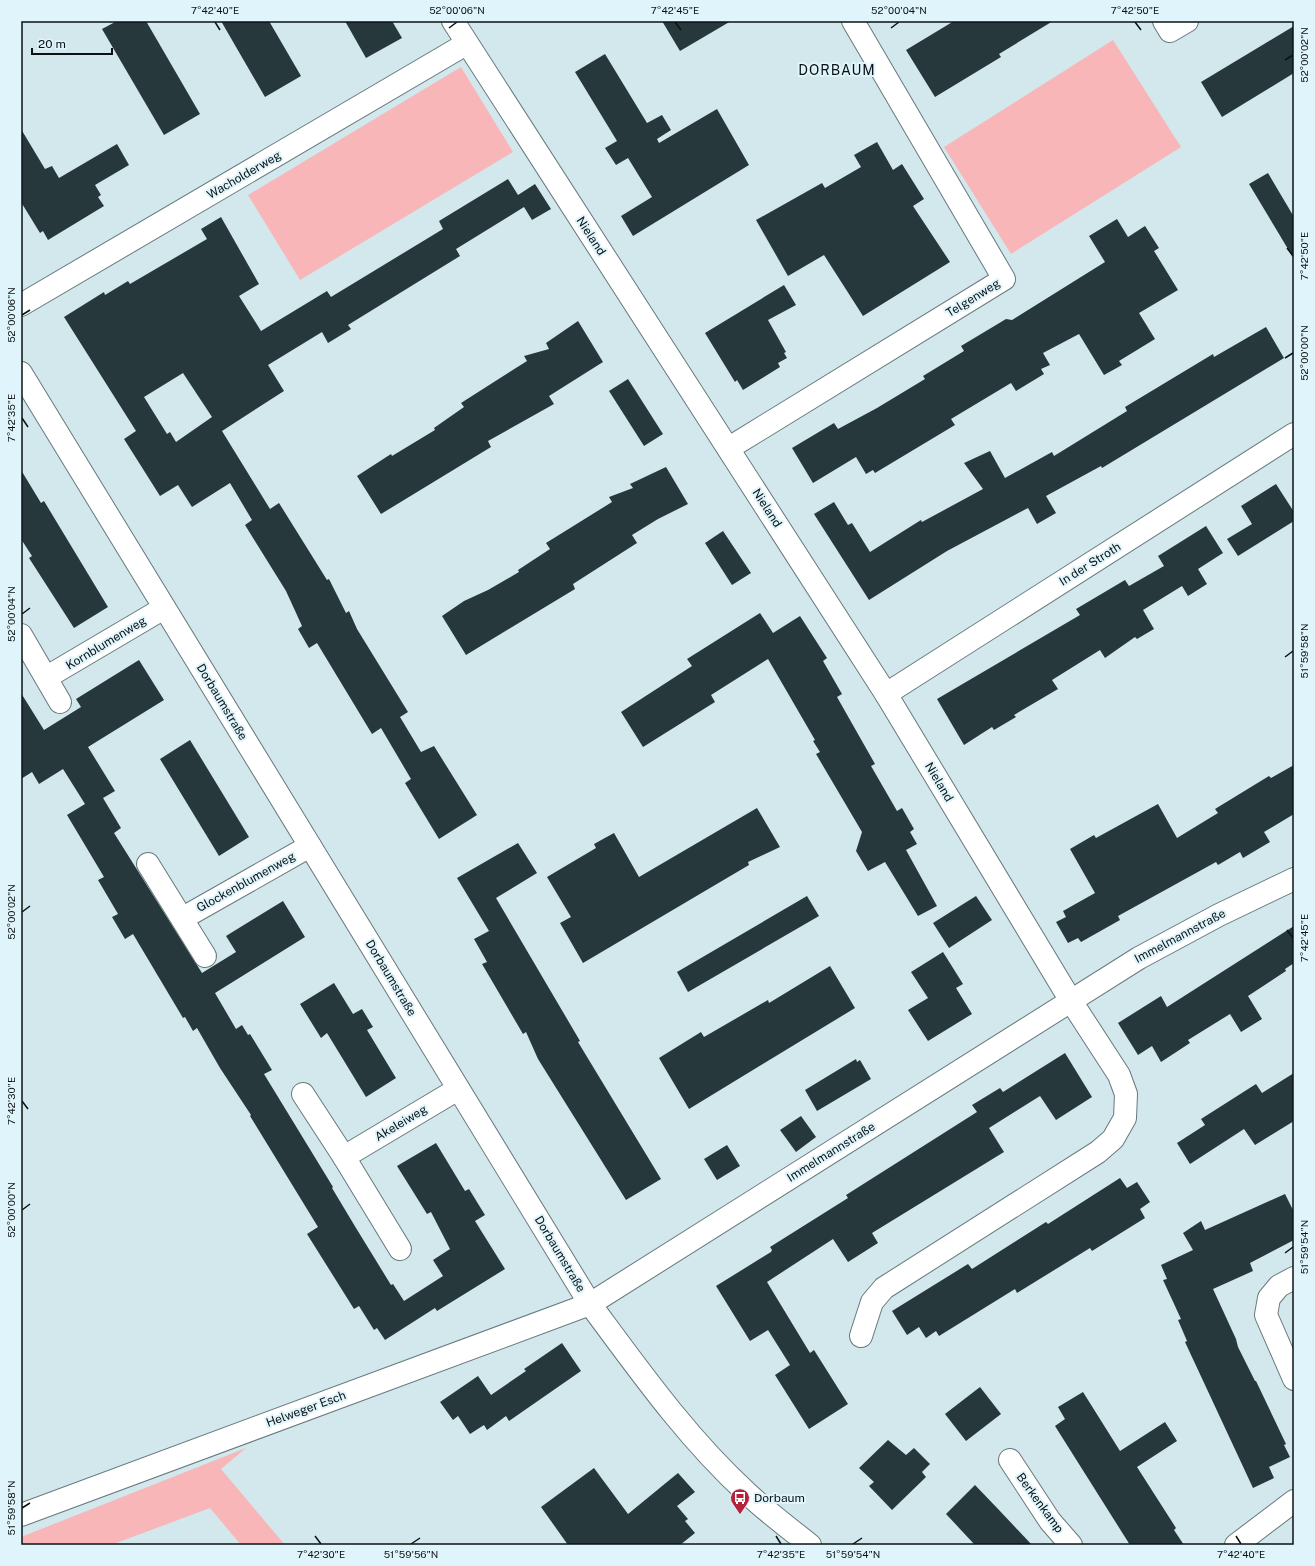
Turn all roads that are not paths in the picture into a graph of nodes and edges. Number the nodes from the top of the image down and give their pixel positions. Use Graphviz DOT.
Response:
graph roads {
  1 [pos="453,21"];
  2 [pos="852,21"];
  3 [pos="1164,21"];
  4 [pos="1187,21"];
  5 [pos="466,44"];
  6 [pos="21,304"];
  7 [pos="21,373"];
  8 [pos="1294,434"];
  9 [pos="729,448"];
  10 [pos="164,608"];
  11 [pos="21,635"];
  12 [pos="47,677"];
  13 [pos="886,694"];
  14 [pos="60,702"];
  15 [pos="310,846"];
  16 [pos="148,864"];
  17 [pos="1294,879"];
  18 [pos="183,918"];
  19 [pos="205,956"];
  20 [pos="1071,1001"];
  21 [pos="458,1089"];
  22 [pos="303,1094"];
  23 [pos="344,1156"];
  24 [pos="400,1249"];
  25 [pos="1294,1278"];
  26 [pos="590,1304"];
  27 [pos="861,1336"];
  28 [pos="1294,1380"];
  29 [pos="1010,1460"];
  30 [pos="1294,1501"];
  31 [pos="21,1515"];
  32 [pos="810,1545"];
  33 [pos="1071,1545"];
  34 [pos="1236,1545"];
  1 -- 5 [label="street, Nieland"];
  2 -- 9 [label="street, Telgenweg"];
  3 -- 4 [label="street"];
  5 -- 6 [label="street, Wacholderweg"];
  5 -- 9 [label="street, Nieland"];
  7 -- 10 [label="street, Dorbaumstraße"];
  8 -- 13 [label="street, In der Stroth"];
  9 -- 13 [label="street, Nieland"];
  10 -- 12 [label="street, Kornblumenweg"];
  10 -- 15 [label="street, Dorbaumstraße"];
  11 -- 12 [label="street"];
  12 -- 14 [label="street"];
  13 -- 20 [label="street, Nieland"];
  15 -- 18 [label="street, Glockenblumenweg"];
  15 -- 21 [label="street, Dorbaumstraße"];
  16 -- 18 [label="street, Glockenblumenweg"];
  17 -- 20 [label="street, Immelmannstraße"];
  18 -- 19 [label="street, Glockenblumenweg"];
  20 -- 26 [label="street, Immelmannstraße"];
  20 -- 27 [label="street"];
  21 -- 23 [label="street, Akeleiweg"];
  21 -- 26 [label="street, Dorbaumstraße"];
  22 -- 23 [label="street"];
  23 -- 24 [label="street"];
  25 -- 28 [label="street"];
  26 -- 31 [label="street, Helweger Esch"];
  26 -- 32 [label="street, Dorbaumstraße"];
  29 -- 33 [label="street, Berkenkamp"];
  30 -- 34 [label="street"];
}
